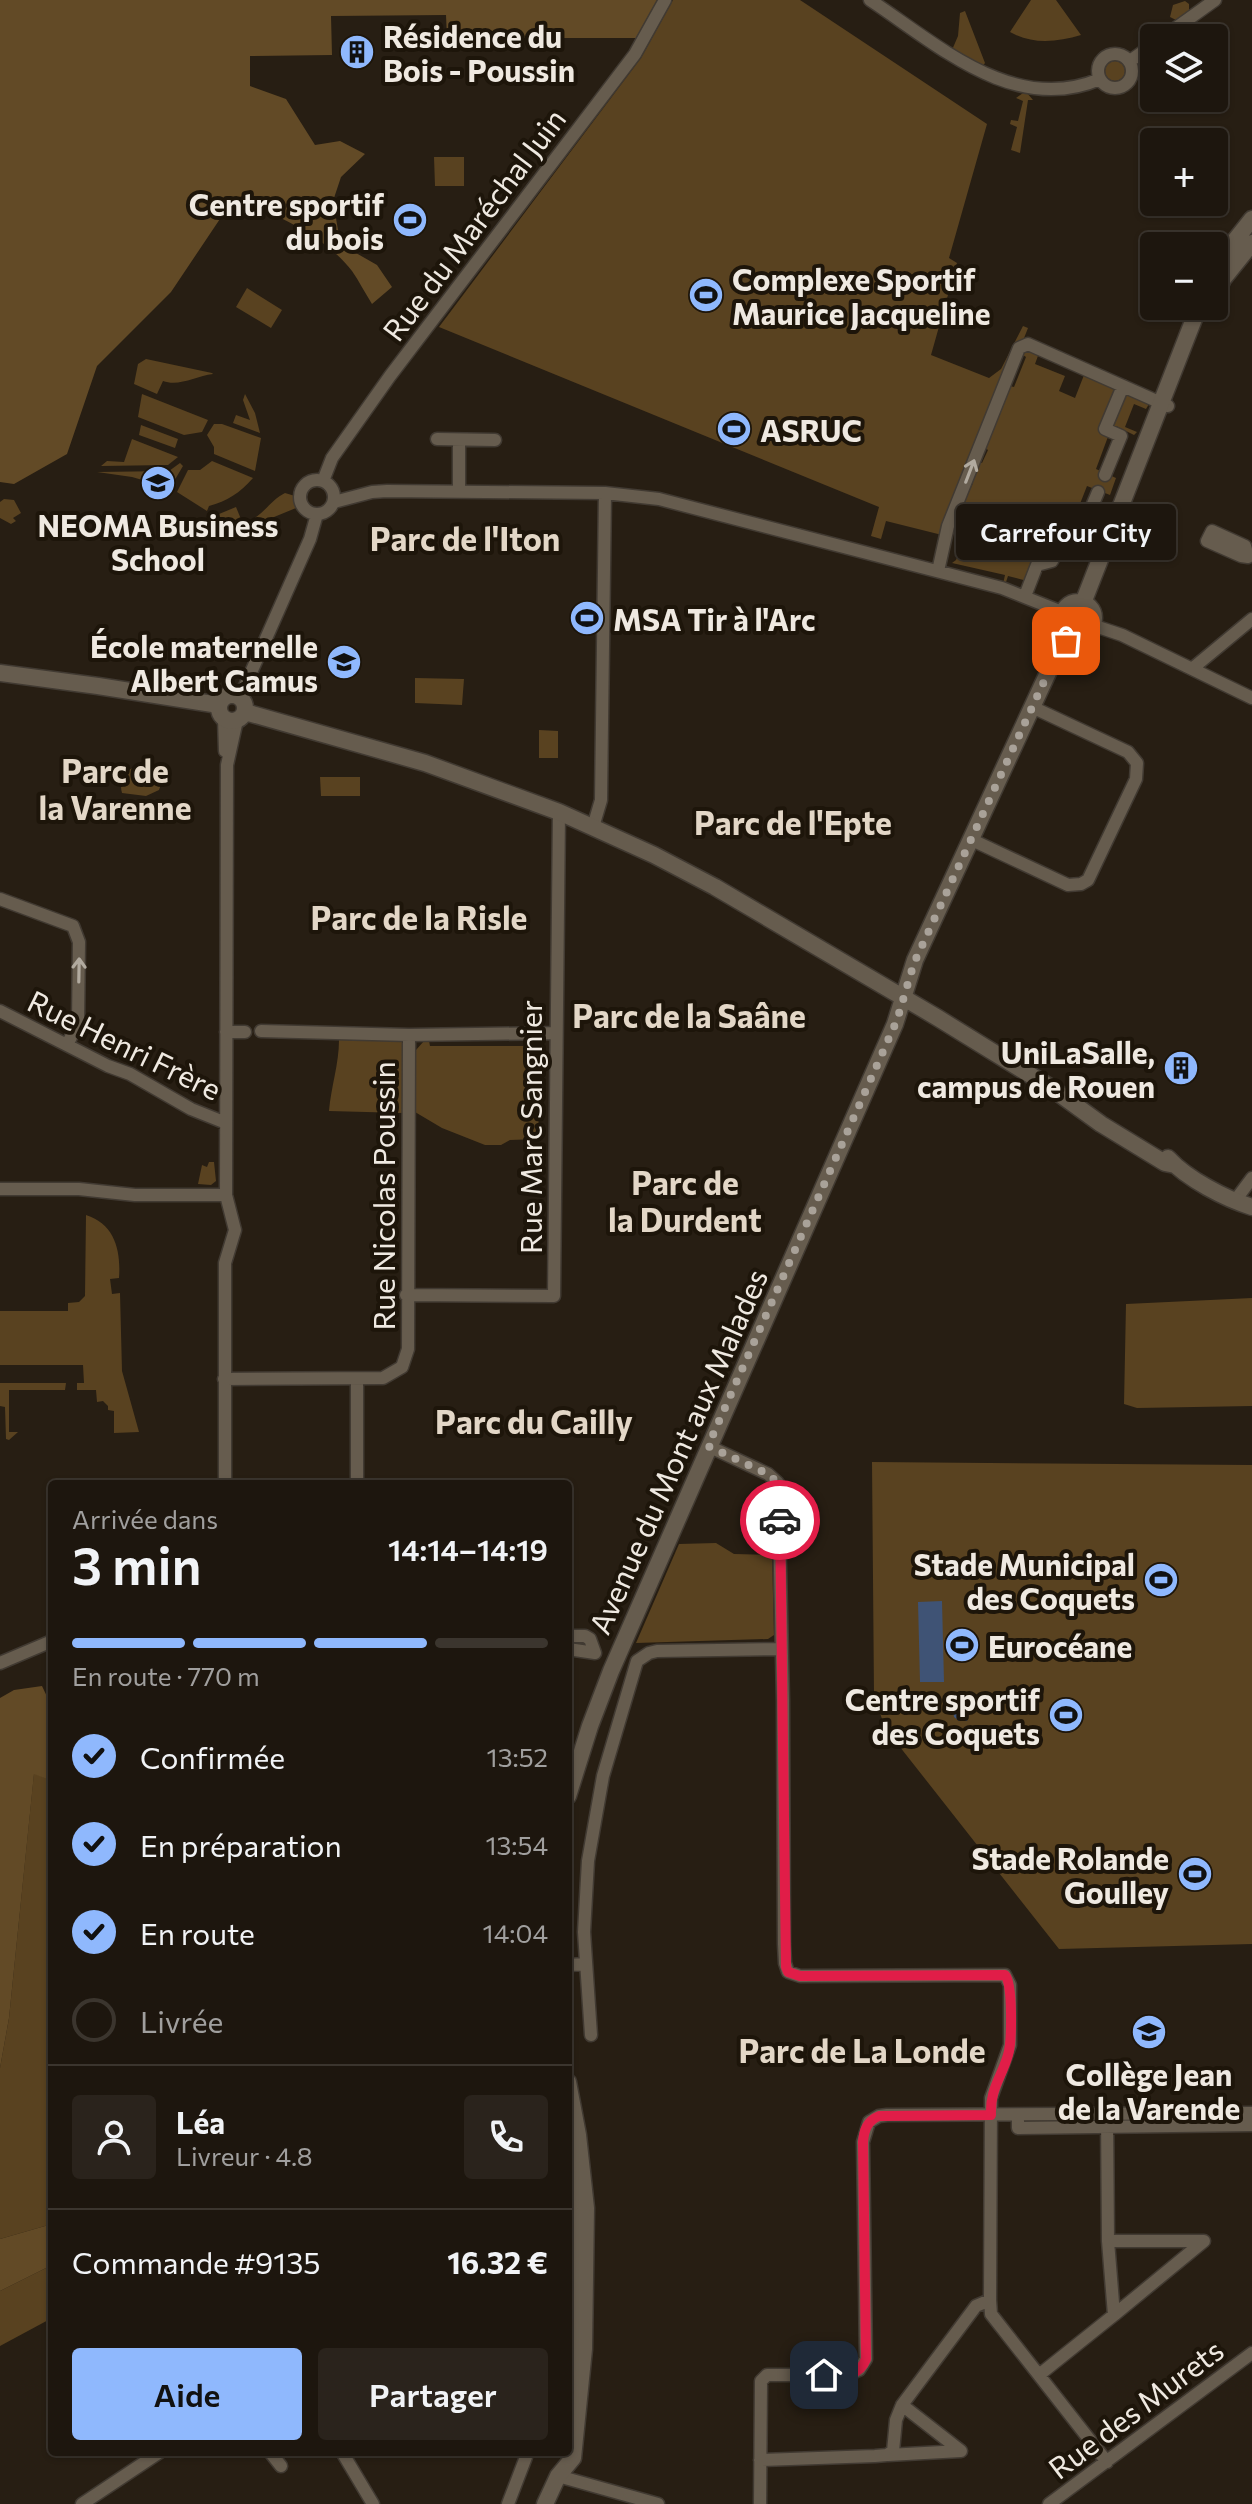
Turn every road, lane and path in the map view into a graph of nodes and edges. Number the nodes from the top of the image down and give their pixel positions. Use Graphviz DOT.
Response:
graph roads {
  1 [pos="665,0"];
  2 [pos="870,0"];
  3 [pos="1215,0"];
  4 [pos="1182,24"];
  5 [pos="1140,54"];
  6 [pos="1130,61"];
  7 [pos="1100,79"];
  8 [pos="1252,219"];
  9 [pos="1246,238"];
  10 [pos="1228,258"];
  11 [pos="1228,270"];
  12 [pos="1194,320"];
  13 [pos="1204,320"];
  14 [pos="1123,386"];
  15 [pos="1162,403"];
  16 [pos="437,439"];
  17 [pos="459,440"];
  18 [pos="495,440"];
  19 [pos="1105,475"];
  20 [pos="323,481"];
  21 [pos="459,491"];
  22 [pos="1098,492"];
  23 [pos="605,493"];
  24 [pos="334,502"];
  25 [pos="317,514"];
  26 [pos="938,571"];
  27 [pos="1025,596"];
  28 [pos="1083,603"];
  29 [pos="1252,619"];
  30 [pos="1067,625"];
  31 [pos="1092,625"];
  32 [pos="1193,668"];
  33 [pos="0,673"];
  34 [pos="238,696"];
  35 [pos="1252,698"];
  36 [pos="1032,707"];
  37 [pos="231,714"];
  38 [pos="559,812"];
  39 [pos="593,827"];
  40 [pos="972,840"];
  41 [pos="0,899"];
  42 [pos="902,998"];
  43 [pos="0,1011"];
  44 [pos="261,1031"];
  45 [pos="226,1032"];
  46 [pos="245,1032"];
  47 [pos="555,1033"];
  48 [pos="409,1035"];
  49 [pos="67,1045"];
  50 [pos="226,1123"];
  51 [pos="1252,1178"];
  52 [pos="0,1189"];
  53 [pos="226,1195"];
  54 [pos="1234,1202"];
  55 [pos="1252,1207"];
  56 [pos="1252,1218"];
  57 [pos="406,1295"];
  58 [pos="224,1379"];
  59 [pos="357,1379"];
  60 [pos="708,1446"];
  61 [pos="225,1480"];
  62 [pos="357,1480"];
  63 [pos="572,1636"];
  64 [pos="48,1643"];
  65 [pos="781,1649"];
  66 [pos="572,1650"];
  67 [pos="595,1653"];
  68 [pos="0,1663"];
  69 [pos="611,1671"];
  70 [pos="572,1783"];
  71 [pos="585,1964"];
  72 [pos="572,1965"];
  73 [pos="591,2035"];
  74 [pos="572,2106"];
  75 [pos="1252,2113"];
  76 [pos="991,2115"];
  77 [pos="1107,2120"];
  78 [pos="1252,2125"];
  79 [pos="572,2206"];
  80 [pos="1108,2241"];
  81 [pos="576,2243"];
  82 [pos="990,2300"];
  83 [pos="572,2314"];
  84 [pos="1114,2315"];
  85 [pos="1252,2353"];
  86 [pos="1039,2375"];
  87 [pos="902,2405"];
  88 [pos="887,2455"];
  89 [pos="154,2456"];
  90 [pos="273,2456"];
  91 [pos="344,2456"];
  92 [pos="559,2456"];
  93 [pos="526,2457"];
  94 [pos="760,2460"];
  95 [pos="1107,2462"];
  96 [pos="281,2466"];
  97 [pos="558,2476"];
  98 [pos="1067,2497"];
  99 [pos="82,2504"];
  100 [pos="373,2504"];
  101 [pos="508,2504"];
  102 [pos="545,2504"];
  103 [pos="658,2504"];
  104 [pos="760,2504"];
  105 [pos="1049,2504"];
  1 -- 20 [label="street, Rue du Maréchal Juin"];
  2 -- 7 [label="street"];
  3 -- 4 [label="street"];
  5 -- 6 [label="street"];
  6 -- 7 [label="street"];
  6 -- 7 [label="street"];
  8 -- 9 [label="street"];
  9 -- 10 [label="street"];
  9 -- 11 [label="street"];
  12 -- 15 [label="street"];
  13 -- 15 [label="street"];
  14 -- 15 [label="street"];
  14 -- 19 [label="street"];
  26 -- 14 [label="street, one-way"];
  15 -- 28 [label="street"];
  16 -- 17 [label="street"];
  17 -- 18 [label="street"];
  17 -- 21 [label="street"];
  20 -- 24 [label="street"];
  20 -- 25 [label="street"];
  21 -- 23 [label="street"];
  21 -- 24 [label="street"];
  22 -- 27 [label="street"];
  23 -- 26 [label="street"];
  23 -- 39 [label="street"];
  24 -- 25 [label="street"];
  25 -- 34 [label="street"];
  26 -- 27 [label="street"];
  27 -- 30 [label="street"];
  28 -- 30 [label="street"];
  28 -- 31 [label="street"];
  29 -- 32 [label="street"];
  30 -- 31 [label="street"];
  30 -- 36 [label="street, Avenue du Mont aux Malades"];
  31 -- 32 [label="street"];
  32 -- 35 [label="street"];
  33 -- 37 [label="street"];
  34 -- 37 [label="street"];
  36 -- 40 [label="street, Avenue du Mont aux Malades"];
  36 -- 40 [label="street"];
  37 -- 38 [label="street"];
  37 -- 45 [label="street"];
  38 -- 39 [label="street"];
  38 -- 47 [label="street, Rue Marc Sangnier"];
  39 -- 42 [label="street"];
  40 -- 42 [label="street, Avenue du Mont aux Malades"];
  49 -- 41 [label="street, one-way"];
  42 -- 54 [label="street"];
  42 -- 60 [label="street, Avenue du Mont aux Malades"];
  43 -- 49 [label="street, Rue Henri Frère"];
  44 -- 48 [label="street, Rue Nicolas Poussin"];
  45 -- 46 [label="street"];
  45 -- 50 [label="street"];
  47 -- 48 [label="street, Rue Nicolas Poussin"];
  47 -- 57 [label="street, Rue Marc Sangnier"];
  48 -- 57 [label="street, Rue Nicolas Poussin"];
  49 -- 50 [label="street, Rue Henri Frère"];
  50 -- 53 [label="street"];
  51 -- 54 [label="street"];
  52 -- 53 [label="street"];
  53 -- 58 [label="street"];
  54 -- 55 [label="street"];
  54 -- 56 [label="street"];
  57 -- 59 [label="street, Rue Nicolas Poussin"];
  58 -- 59 [label="street, Rue Nicolas Poussin"];
  58 -- 61 [label="street"];
  59 -- 62 [label="street"];
  60 -- 65 [label="street"];
  60 -- 69 [label="street, Avenue du Mont aux Malades"];
  63 -- 67 [label="street"];
  64 -- 68 [label="street"];
  65 -- 71 [label="street"];
  65 -- 76 [label="street"];
  66 -- 67 [label="street"];
  67 -- 69 [label="street"];
  69 -- 70 [label="street, Avenue du Mont aux Malades"];
  71 -- 72 [label="street"];
  71 -- 73 [label="street"];
  74 -- 81 [label="street"];
  75 -- 77 [label="street"];
  76 -- 77 [label="street"];
  76 -- 82 [label="street"];
  76 -- 94 [label="street"];
  77 -- 78 [label="street"];
  77 -- 80 [label="street"];
  79 -- 81 [label="street"];
  80 -- 84 [label="street"];
  80 -- 84 [label="street"];
  81 -- 83 [label="street"];
  81 -- 97 [label="street"];
  82 -- 86 [label="street"];
  82 -- 87 [label="street"];
  84 -- 86 [label="street"];
  85 -- 95 [label="street, Rue des Murets"];
  86 -- 95 [label="street"];
  87 -- 88 [label="street"];
  87 -- 88 [label="street"];
  88 -- 94 [label="street"];
  89 -- 99 [label="street"];
  90 -- 96 [label="street"];
  91 -- 100 [label="street"];
  92 -- 97 [label="street"];
  93 -- 101 [label="street"];
  94 -- 104 [label="street"];
  95 -- 98 [label="street, Rue des Murets"];
  97 -- 102 [label="street"];
  97 -- 103 [label="street"];
  98 -- 105 [label="street, Rue des Murets"];
}
